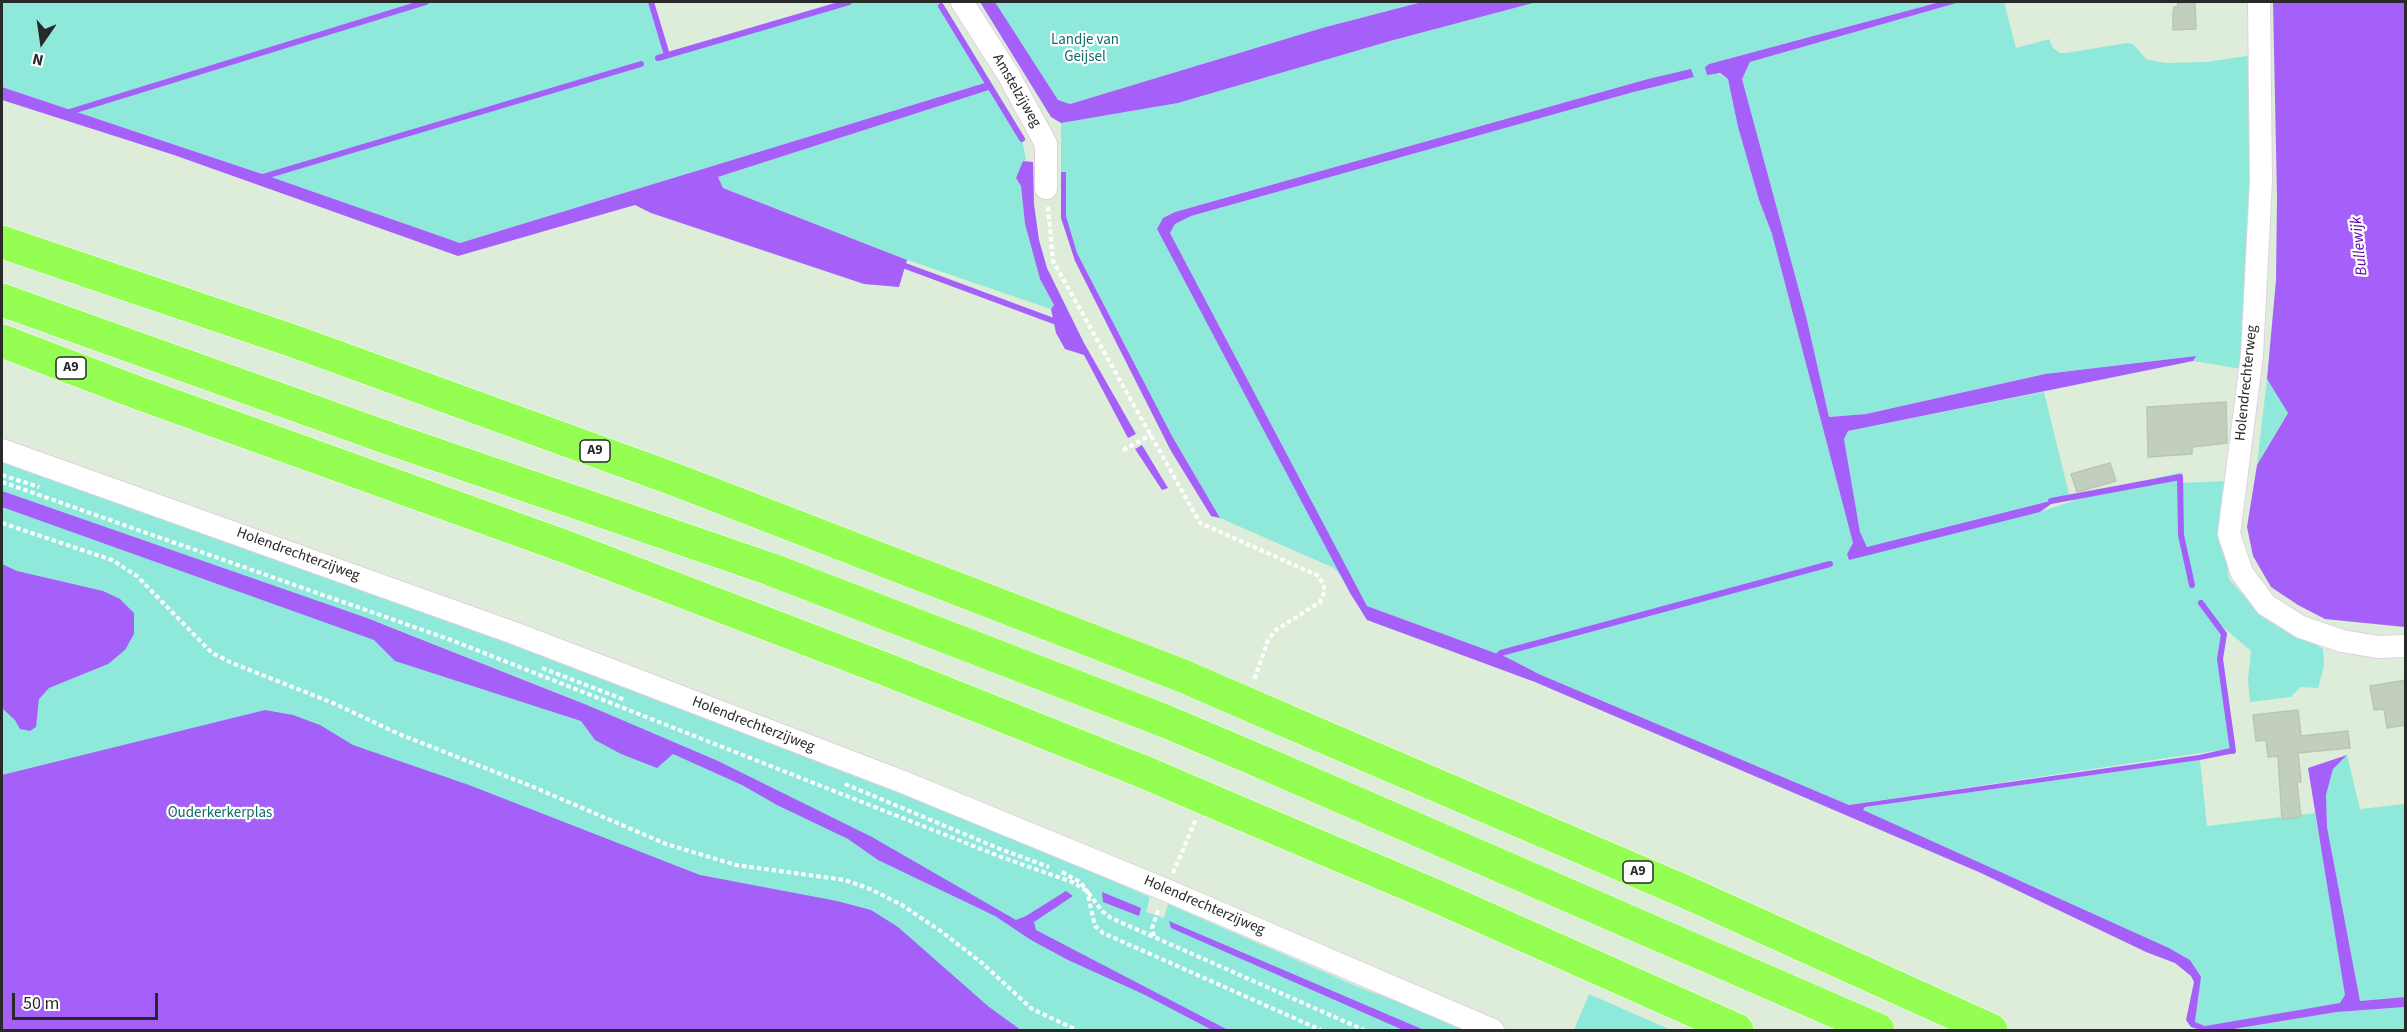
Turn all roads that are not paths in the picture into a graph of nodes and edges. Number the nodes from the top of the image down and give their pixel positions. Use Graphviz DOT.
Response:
graph roads {
  1 [pos="962,2"];
  2 [pos="2259,2"];
  3 [pos="1046,188"];
  4 [pos="2,242"];
  5 [pos="2,300"];
  6 [pos="2,341"];
  7 [pos="2,360"];
  8 [pos="141,394"];
  9 [pos="2,450"];
  10 [pos="2406,646"];
  11 [pos="1493,1030"];
  12 [pos="1737,1030"];
  13 [pos="1878,1030"];
  14 [pos="1991,1030"];
  1 -- 3 [label="street, Amstelzijweg"];
  2 -- 10 [label="street, Holendrechterweg"];
  4 -- 14 [label="highway, A9, bridge"];
  5 -- 13 [label="highway, bridge"];
  6 -- 8 [label="highway, A9"];
  7 -- 8 [label="highway, A9"];
  8 -- 12 [label="highway, A9, bridge"];
  9 -- 11 [label="street, Holendrechterzijweg"];
}
